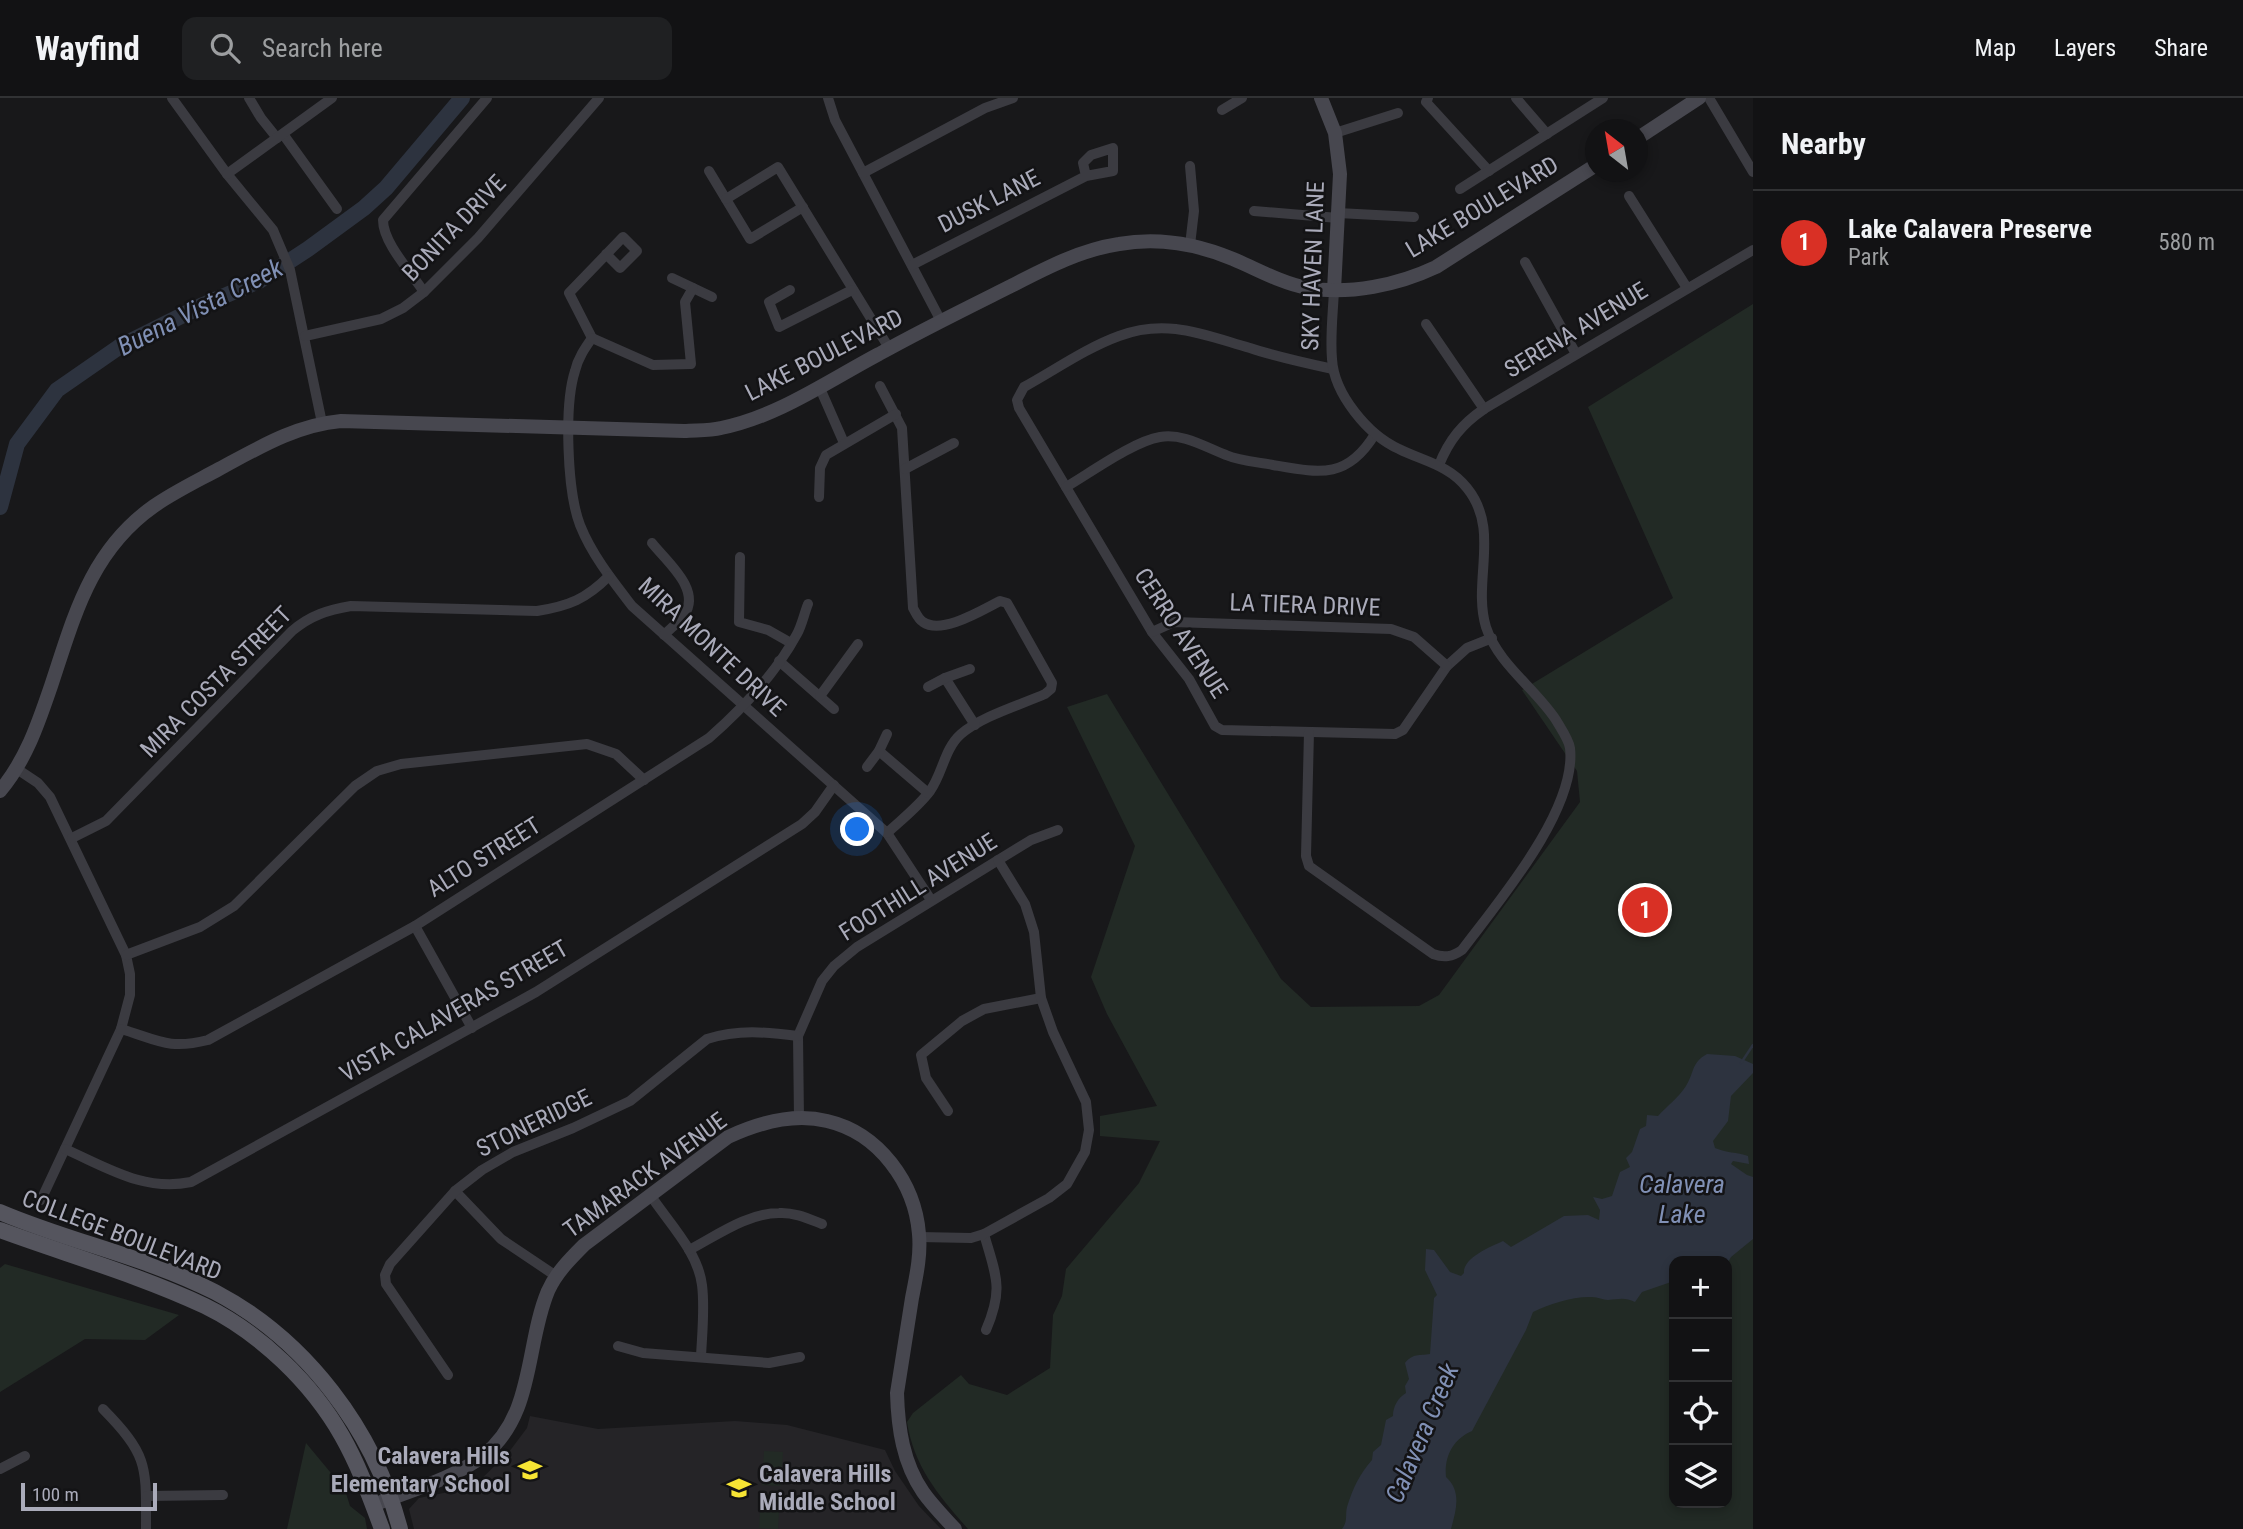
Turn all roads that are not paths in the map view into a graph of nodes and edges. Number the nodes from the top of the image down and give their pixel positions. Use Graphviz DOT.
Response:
graph roads {
  1 [pos="172,98"];
  2 [pos="249,98"];
  3 [pos="332,98"];
  4 [pos="487,98"];
  5 [pos="599,98"];
  6 [pos="828,98"];
  7 [pos="1013,98"];
  8 [pos="1242,98"];
  9 [pos="1321,98"];
  10 [pos="1428,98"];
  11 [pos="1516,98"];
  12 [pos="1603,98"];
  13 [pos="1699,98"];
  14 [pos="1709,98"];
  15 [pos="1222,110"];
  16 [pos="1398,113"];
  17 [pos="1648,131"];
  18 [pos="1335,133"];
  19 [pos="1547,134"];
  20 [pos="280,136"];
  21 [pos="1190,166"];
  22 [pos="709,170"];
  23 [pos="1489,171"];
  24 [pos="1585,171"];
  25 [pos="1753,172"];
  26 [pos="863,173"];
  27 [pos="227,174"];
  28 [pos="1086,176"];
  29 [pos="1460,189"];
  30 [pos="1629,195"];
  31 [pos="726,199"];
  32 [pos="803,207"];
  33 [pos="337,209"];
  34 [pos="1254,211"];
  35 [pos="1338,216"];
  36 [pos="1414,217"];
  37 [pos="1190,245"];
  38 [pos="1753,250"];
  39 [pos="606,254"];
  40 [pos="1525,262"];
  41 [pos="912,265"];
  42 [pos="672,278"];
  43 [pos="693,288"];
  44 [pos="1687,288"];
  45 [pos="790,290"];
  46 [pos="852,290"];
  47 [pos="1334,290"];
  48 [pos="424,292"];
  49 [pos="712,297"];
  50 [pos="941,321"];
  51 [pos="1426,324"];
  52 [pos="305,336"];
  53 [pos="592,338"];
  54 [pos="889,348"];
  55 [pos="1576,354"];
  56 [pos="1333,369"];
  57 [pos="819,386"];
  58 [pos="880,386"];
  59 [pos="1484,409"];
  60 [pos="896,414"];
  61 [pos="322,422"];
  62 [pos="570,428"];
  63 [pos="1375,434"];
  64 [pos="844,443"];
  65 [pos="954,443"];
  66 [pos="1439,465"];
  67 [pos="905,469"];
  68 [pos="1066,487"];
  69 [pos="819,497"];
  70 [pos="652,544"];
  71 [pos="740,556"];
  72 [pos="609,576"];
  73 [pos="808,604"];
  74 [pos="1152,632"];
  75 [pos="664,635"];
  76 [pos="1492,638"];
  77 [pos="791,643"];
  78 [pos="858,644"];
  79 [pos="779,661"];
  80 [pos="1447,666"];
  81 [pos="970,669"];
  82 [pos="945,678"];
  83 [pos="928,687"];
  84 [pos="820,696"];
  85 [pos="742,705"];
  86 [pos="834,709"];
  87 [pos="975,725"];
  88 [pos="1310,732"];
  89 [pos="887,734"];
  90 [pos="879,751"];
  91 [pos="867,767"];
  92 [pos="17,769"];
  93 [pos="644,780"];
  94 [pos="834,785"];
  95 [pos="0,791"];
  96 [pos="928,793"];
  97 [pos="1058,830"];
  98 [pos="887,834"];
  99 [pos="72,838"];
  100 [pos="999,860"];
  101 [pos="931,900"];
  102 [pos="415,926"];
  103 [pos="126,955"];
  104 [pos="1041,998"];
  105 [pos="472,1028"];
  106 [pos="121,1029"];
  107 [pos="798,1036"];
  108 [pos="948,1111"];
  109 [pos="799,1119"];
  110 [pos="65,1149"];
  111 [pos="455,1191"];
  112 [pos="651,1196"];
  113 [pos="41,1200"];
  114 [pos="0,1212"];
  115 [pos="822,1224"];
  116 [pos="0,1230"];
  117 [pos="984,1234"];
  118 [pos="919,1237"];
  119 [pos="689,1250"];
  120 [pos="556,1276"];
  121 [pos="986,1330"];
  122 [pos="618,1346"];
  123 [pos="701,1357"];
  124 [pos="800,1357"];
  125 [pos="447,1375"];
  126 [pos="103,1409"];
  127 [pos="25,1456"];
  128 [pos="0,1469"];
  129 [pos="223,1495"];
  130 [pos="147,1496"];
  131 [pos="389,1499"];
  132 [pos="373,1505"];
  133 [pos="146,1529"];
  134 [pos="382,1529"];
  135 [pos="400,1529"];
  136 [pos="955,1529"];
  1 -- 27 [label="street"];
  2 -- 20 [label="street"];
  3 -- 20 [label="street"];
  4 -- 48 [label="street"];
  5 -- 48 [label="street, BONITA DRIVE"];
  6 -- 26 [label="street"];
  7 -- 26 [label="street"];
  8 -- 15 [label="street"];
  9 -- 18 [label="main road, SKY HAVEN LANE"];
  10 -- 23 [label="street"];
  11 -- 19 [label="street"];
  12 -- 19 [label="street"];
  13 -- 17 [label="main road"];
  14 -- 25 [label="street"];
  16 -- 18 [label="street"];
  18 -- 35 [label="main road, SKY HAVEN LANE"];
  19 -- 23 [label="street"];
  20 -- 27 [label="street"];
  20 -- 33 [label="street"];
  21 -- 37 [label="street"];
  22 -- 31 [label="street"];
  23 -- 29 [label="street"];
  24 -- 47 [label="main road, LAKE BOULEVARD"];
  26 -- 41 [label="street"];
  27 -- 52 [label="street"];
  28 -- 41 [label="street, DUSK LANE"];
  30 -- 44 [label="street"];
  31 -- 32 [label="street"];
  31 -- 32 [label="street"];
  32 -- 46 [label="street"];
  34 -- 35 [label="street"];
  35 -- 36 [label="street"];
  35 -- 47 [label="main road, SKY HAVEN LANE"];
  37 -- 47 [label="main road, LAKE BOULEVARD"];
  37 -- 50 [label="main road, LAKE BOULEVARD"];
  38 -- 44 [label="street, SERENA AVENUE"];
  39 -- 53 [label="street"];
  40 -- 55 [label="street"];
  41 -- 50 [label="street"];
  42 -- 43 [label="street"];
  43 -- 49 [label="street"];
  43 -- 53 [label="street"];
  44 -- 55 [label="street, SERENA AVENUE"];
  45 -- 46 [label="street"];
  46 -- 54 [label="street"];
  47 -- 56 [label="street, SKY HAVEN LANE"];
  48 -- 52 [label="street, BONITA DRIVE"];
  50 -- 54 [label="main road, LAKE BOULEVARD"];
  51 -- 59 [label="street"];
  52 -- 61 [label="street"];
  53 -- 62 [label="street, MIRA MONTE DRIVE"];
  54 -- 57 [label="main road, LAKE BOULEVARD"];
  55 -- 59 [label="street, SERENA AVENUE"];
  56 -- 63 [label="street, SKY HAVEN LANE"];
  56 -- 68 [label="street, CERRO AVENUE"];
  57 -- 62 [label="main road, LAKE BOULEVARD"];
  57 -- 64 [label="street"];
  58 -- 60 [label="street"];
  59 -- 66 [label="street, SERENA AVENUE"];
  60 -- 64 [label="street"];
  60 -- 67 [label="street"];
  61 -- 62 [label="main road, LAKE BOULEVARD"];
  61 -- 92 [label="main road, LAKE BOULEVARD"];
  62 -- 72 [label="street, MIRA MONTE DRIVE"];
  63 -- 66 [label="street, SKY HAVEN LANE"];
  63 -- 68 [label="street"];
  64 -- 69 [label="street"];
  65 -- 67 [label="street"];
  66 -- 76 [label="street, SKY HAVEN LANE"];
  67 -- 87 [label="street"];
  68 -- 74 [label="street, CERRO AVENUE"];
  70 -- 75 [label="street"];
  71 -- 77 [label="street"];
  72 -- 75 [label="street, MIRA MONTE DRIVE"];
  72 -- 99 [label="street, MIRA COSTA STREET"];
  73 -- 77 [label="street, ALTO STREET"];
  74 -- 80 [label="street, LA TIERA DRIVE"];
  74 -- 88 [label="street, CERRO AVENUE"];
  75 -- 85 [label="street, MIRA MONTE DRIVE"];
  76 -- 80 [label="street, CERRO AVENUE"];
  76 -- 88 [label="street, SKY HAVEN LANE"];
  77 -- 79 [label="street, ALTO STREET"];
  78 -- 84 [label="street"];
  79 -- 84 [label="street"];
  79 -- 85 [label="street, ALTO STREET"];
  80 -- 88 [label="street, CERRO AVENUE"];
  81 -- 82 [label="street"];
  82 -- 83 [label="street"];
  82 -- 87 [label="street"];
  84 -- 86 [label="street"];
  85 -- 93 [label="street, ALTO STREET"];
  85 -- 94 [label="street, MIRA MONTE DRIVE"];
  87 -- 96 [label="street"];
  89 -- 90 [label="street"];
  90 -- 91 [label="street"];
  90 -- 96 [label="street"];
  92 -- 95 [label="main road, LAKE BOULEVARD"];
  92 -- 99 [label="street"];
  93 -- 102 [label="street, ALTO STREET"];
  93 -- 103 [label="street"];
  94 -- 98 [label="street, MIRA MONTE DRIVE"];
  94 -- 105 [label="street, VISTA CALAVERAS STREET"];
  96 -- 98 [label="street"];
  97 -- 100 [label="street, FOOTHILL AVENUE"];
  98 -- 101 [label="street, MIRA MONTE DRIVE"];
  99 -- 103 [label="street"];
  100 -- 101 [label="street, FOOTHILL AVENUE"];
  100 -- 104 [label="street"];
  101 -- 107 [label="street, FOOTHILL AVENUE"];
  102 -- 105 [label="street"];
  102 -- 106 [label="street, ALTO STREET"];
  103 -- 106 [label="street"];
  104 -- 108 [label="street"];
  104 -- 117 [label="street"];
  105 -- 110 [label="street, VISTA CALAVERAS STREET"];
  106 -- 110 [label="street"];
  107 -- 109 [label="street, FOOTHILL AVENUE"];
  107 -- 111 [label="street, STONERIDGE"];
  109 -- 112 [label="main road, TAMARACK AVENUE"];
  109 -- 118 [label="main road, TAMARACK AVENUE"];
  110 -- 113 [label="street"];
  111 -- 120 [label="street"];
  111 -- 125 [label="street, STONERIDGE"];
  112 -- 119 [label="street"];
  112 -- 120 [label="main road, TAMARACK AVENUE"];
  114 -- 131 [label="main road, COLLEGE BOULEVARD"];
  115 -- 119 [label="street"];
  116 -- 132 [label="main road, COLLEGE BOULEVARD"];
  117 -- 118 [label="street"];
  117 -- 121 [label="street"];
  118 -- 136 [label="main road, TAMARACK AVENUE"];
  119 -- 123 [label="street"];
  120 -- 131 [label="main road, TAMARACK AVENUE"];
  122 -- 123 [label="street"];
  123 -- 124 [label="street"];
  126 -- 130 [label="street"];
  127 -- 128 [label="street"];
  129 -- 130 [label="street"];
  130 -- 133 [label="street"];
  131 -- 132 [label="main road, TAMARACK AVENUE"];
  131 -- 135 [label="main road, COLLEGE BOULEVARD"];
  132 -- 134 [label="main road, COLLEGE BOULEVARD"];
}
